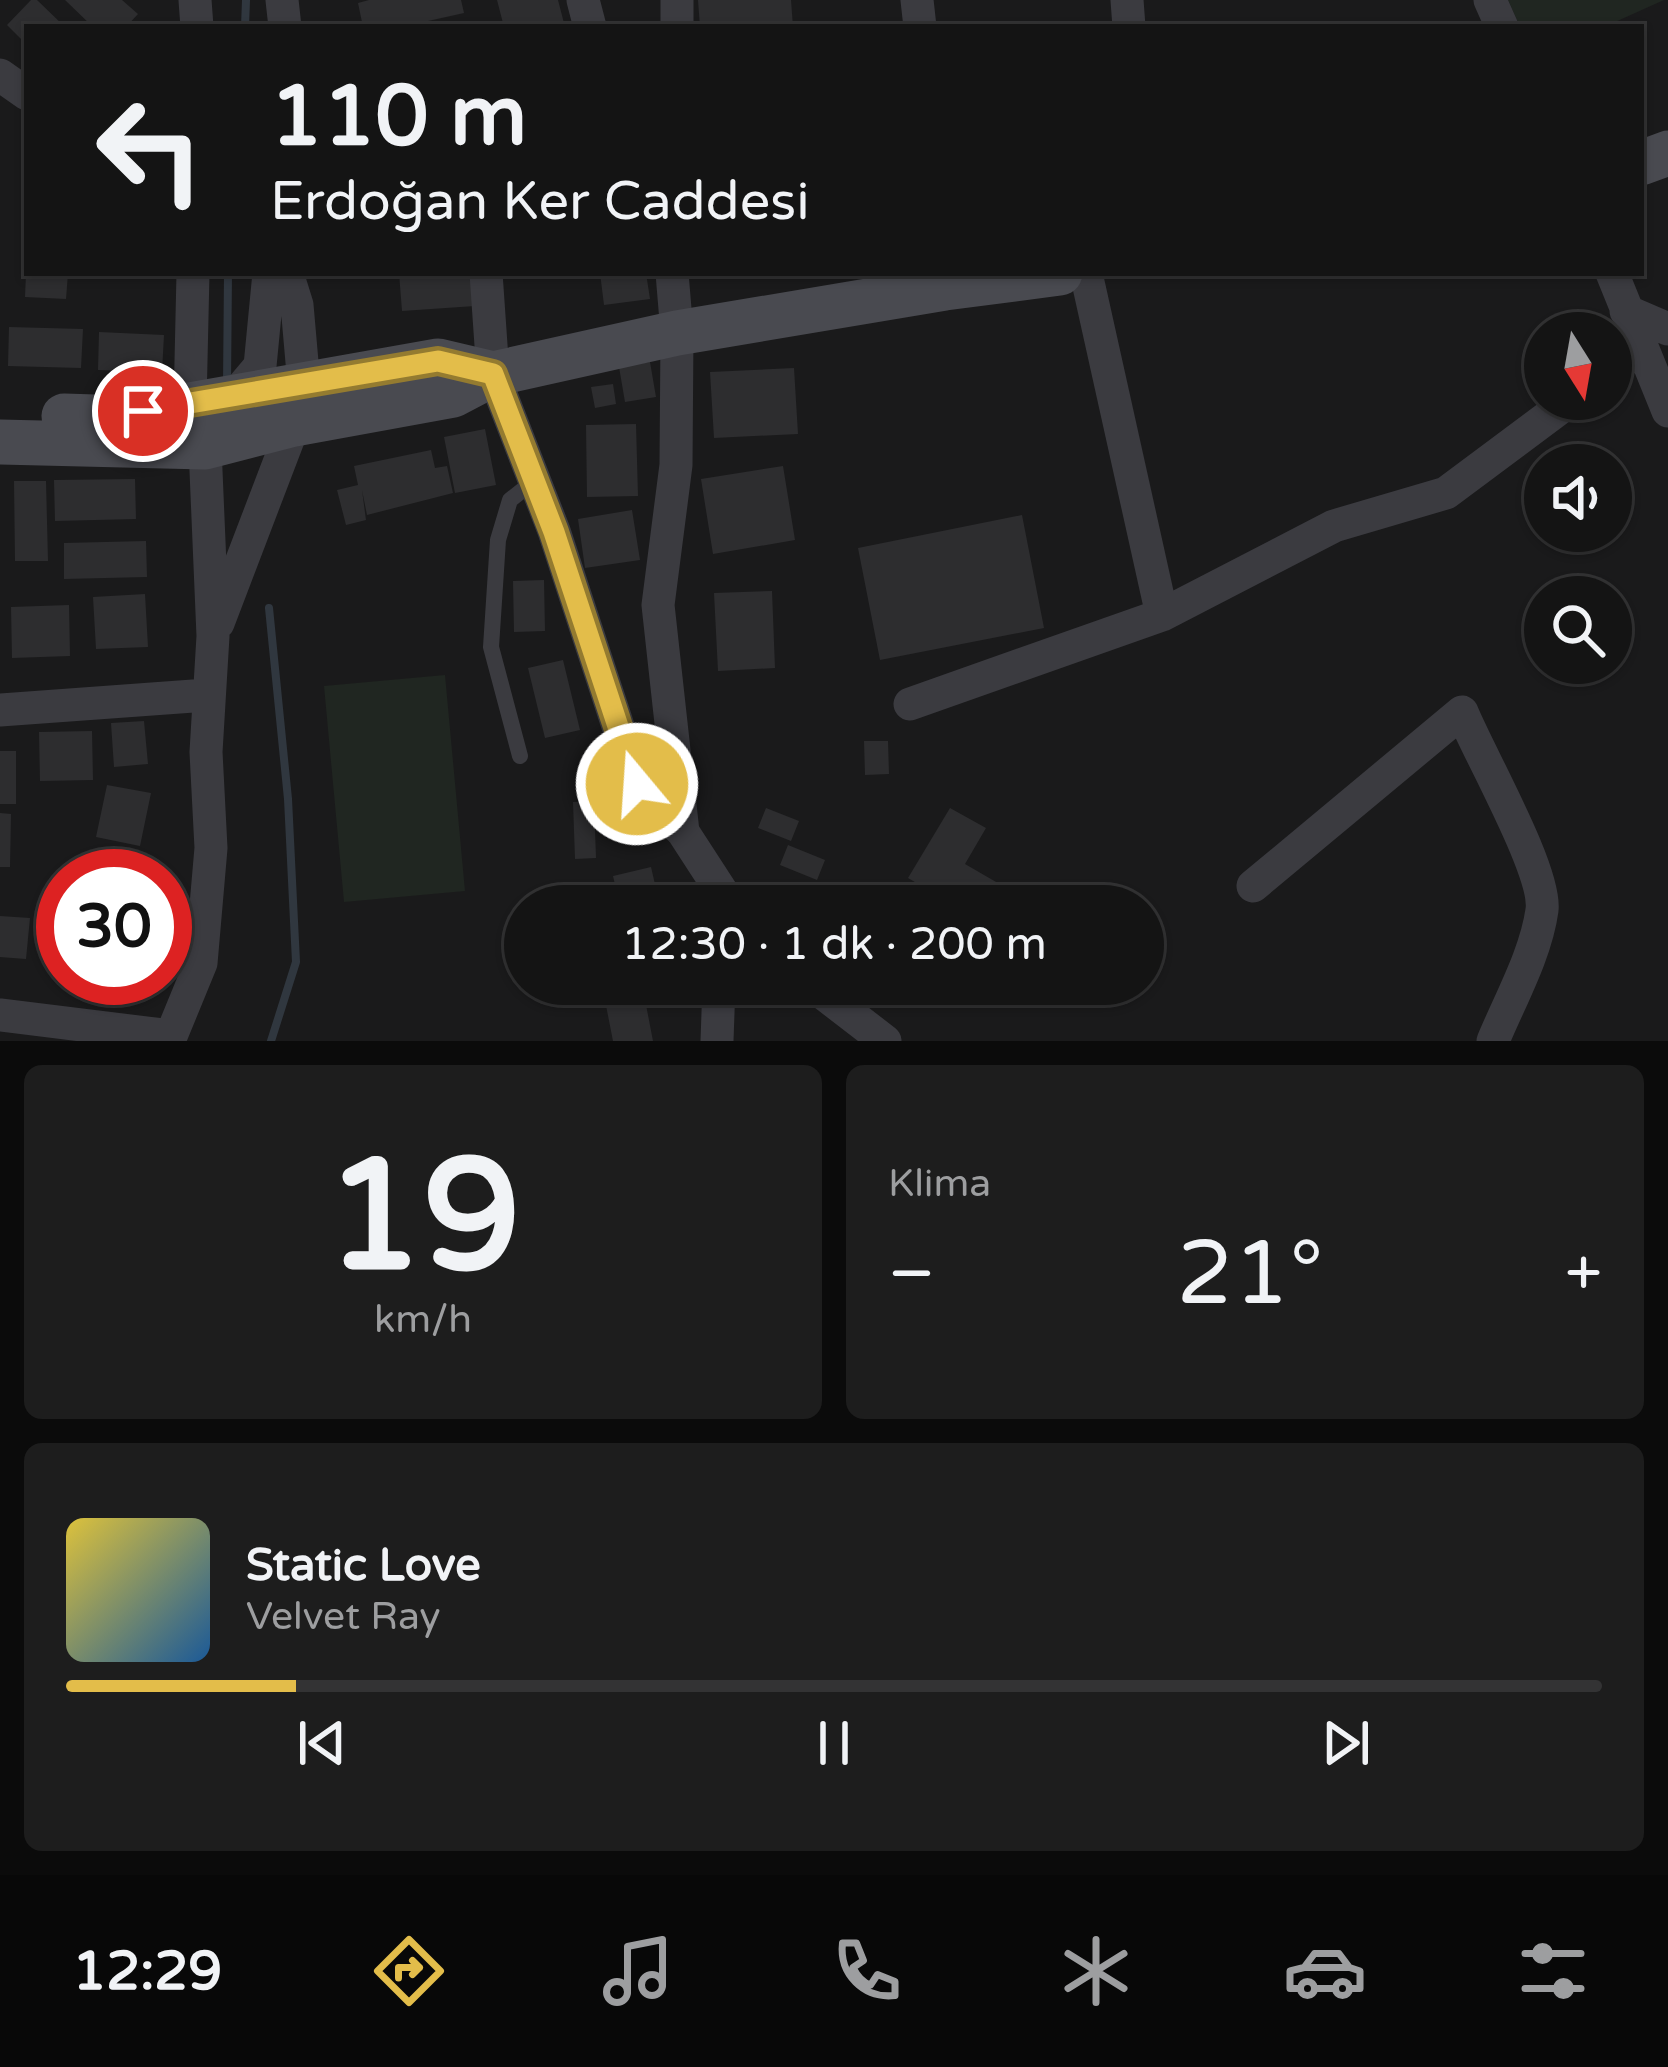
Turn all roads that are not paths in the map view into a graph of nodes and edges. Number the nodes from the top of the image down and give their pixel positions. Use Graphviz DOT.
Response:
graph roads {
  1 [pos="193,276"];
  2 [pos="269,276"];
  3 [pos="288,276"];
  4 [pos="486,276"];
  5 [pos="672,276"];
  6 [pos="1010,276"];
  7 [pos="1087,276"];
  8 [pos="1613,276"];
  9 [pos="944,280"];
  10 [pos="677,333"];
  11 [pos="1655,338"];
  12 [pos="493,374"];
  13 [pos="299,405"];
  14 [pos="1668,411"];
  15 [pos="0,413"];
  16 [pos="210,416"];
  17 [pos="1545,420"];
  18 [pos="0,442"];
  19 [pos="534,481"];
  20 [pos="1162,615"];
  21 [pos="214,636"];
  22 [pos="208,695"];
  23 [pos="910,704"];
  24 [pos="0,710"];
  25 [pos="520,756"];
  26 [pos="682,832"];
  27 [pos="717,885"];
  28 [pos="1253,886"];
  29 [pos="718,1005"];
  30 [pos="838,1005"];
  31 [pos="0,1015"];
  32 [pos="170,1038"];
  33 [pos="883,1040"];
  34 [pos="717,1041"];
  35 [pos="1493,1041"];
  1 -- 16 [label="street"];
  2 -- 16 [label="street"];
  3 -- 13 [label="street"];
  4 -- 12 [label="street"];
  5 -- 10 [label="street"];
  6 -- 9 [label="main road"];
  7 -- 20 [label="street"];
  8 -- 11 [label="street"];
  9 -- 10 [label="main road"];
  10 -- 12 [label="main road"];
  10 -- 26 [label="street"];
  11 -- 14 [label="street"];
  12 -- 13 [label="main road"];
  12 -- 19 [label="street"];
  13 -- 16 [label="main road"];
  13 -- 21 [label="street"];
  15 -- 16 [label="main road"];
  16 -- 18 [label="main road"];
  16 -- 21 [label="street"];
  17 -- 20 [label="street"];
  19 -- 25 [label="lane"];
  19 -- 26 [label="street"];
  20 -- 23 [label="street"];
  21 -- 22 [label="street"];
  22 -- 24 [label="street"];
  22 -- 32 [label="street"];
  26 -- 27 [label="street"];
  28 -- 35 [label="street"];
  29 -- 34 [label="street"];
  30 -- 33 [label="street"];
  31 -- 32 [label="street"];
}
